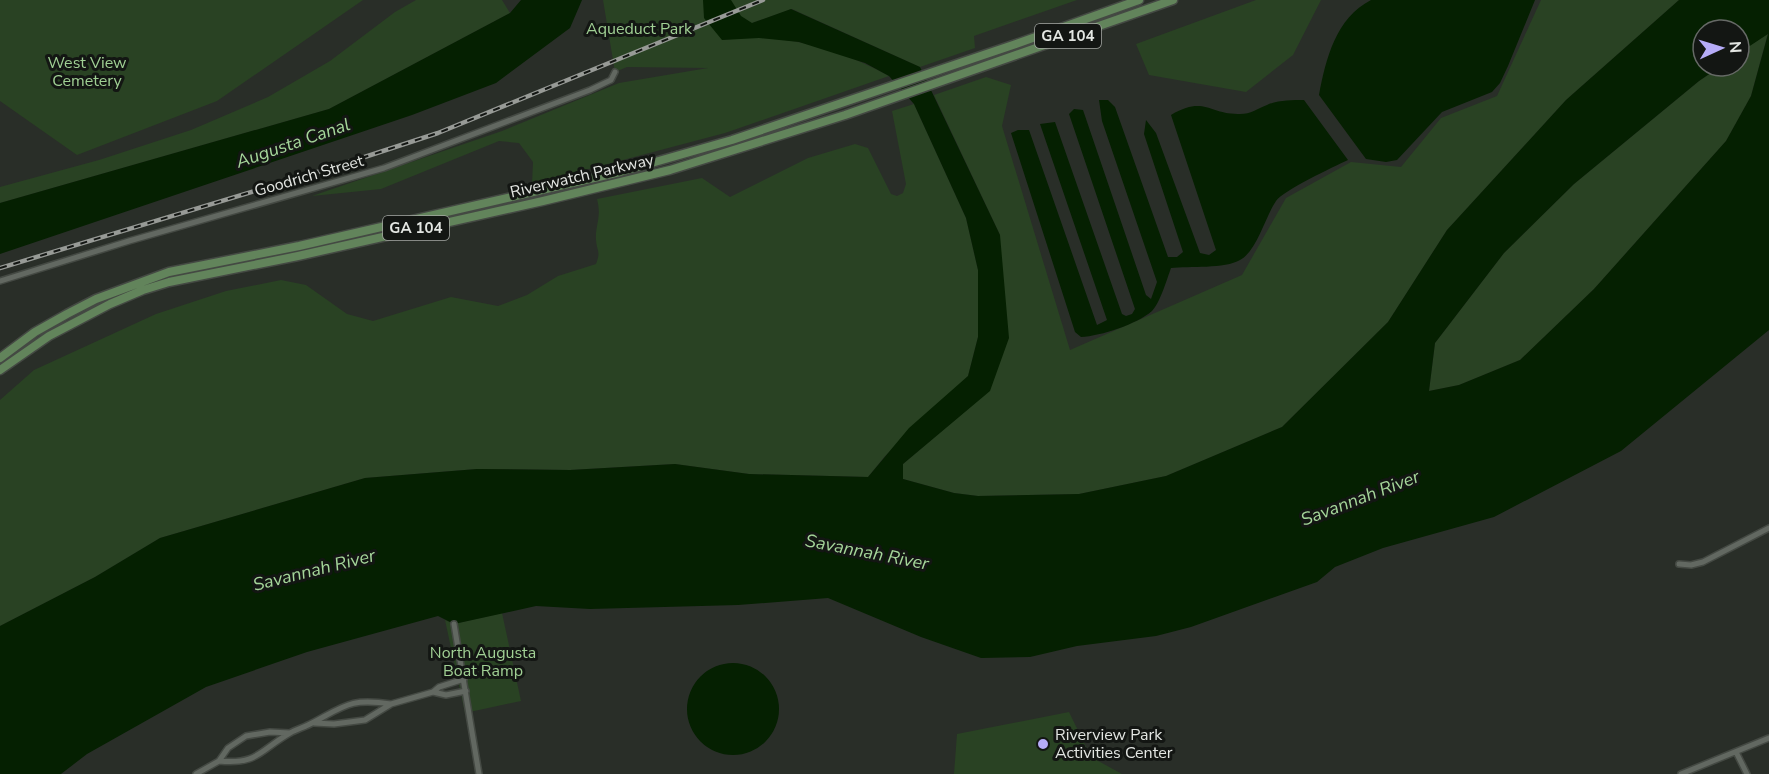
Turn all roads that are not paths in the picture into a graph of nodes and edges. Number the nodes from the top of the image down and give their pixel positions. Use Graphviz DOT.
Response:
graph roads {
  1 [pos="1139,0"];
  2 [pos="1173,0"];
  3 [pos="615,72"];
  4 [pos="0,281"];
  5 [pos="0,358"];
  6 [pos="0,370"];
  7 [pos="1769,528"];
  8 [pos="1679,564"];
  9 [pos="454,624"];
  10 [pos="464,680"];
  11 [pos="466,691"];
  12 [pos="433,692"];
  13 [pos="391,704"];
  14 [pos="312,723"];
  15 [pos="290,733"];
  16 [pos="1769,738"];
  17 [pos="1736,752"];
  18 [pos="219,761"];
  19 [pos="196,774"];
  20 [pos="479,774"];
  21 [pos="1681,774"];
  22 [pos="1747,774"];
  1 -- 5 [label="main road, Riverwatch Parkway / GA 104"];
  2 -- 6 [label="main road, Riverwatch Parkway / GA 104"];
  3 -- 4 [label="street, Goodrich Street"];
  7 -- 8 [label="street"];
  9 -- 10 [label="street"];
  10 -- 11 [label="street"];
  10 -- 12 [label="street"];
  11 -- 12 [label="street"];
  11 -- 20 [label="street"];
  12 -- 13 [label="street"];
  13 -- 14 [label="street"];
  13 -- 14 [label="street"];
  14 -- 15 [label="street"];
  15 -- 18 [label="street"];
  15 -- 18 [label="street"];
  16 -- 17 [label="street"];
  17 -- 21 [label="street"];
  17 -- 22 [label="street"];
  18 -- 19 [label="street"];
}
